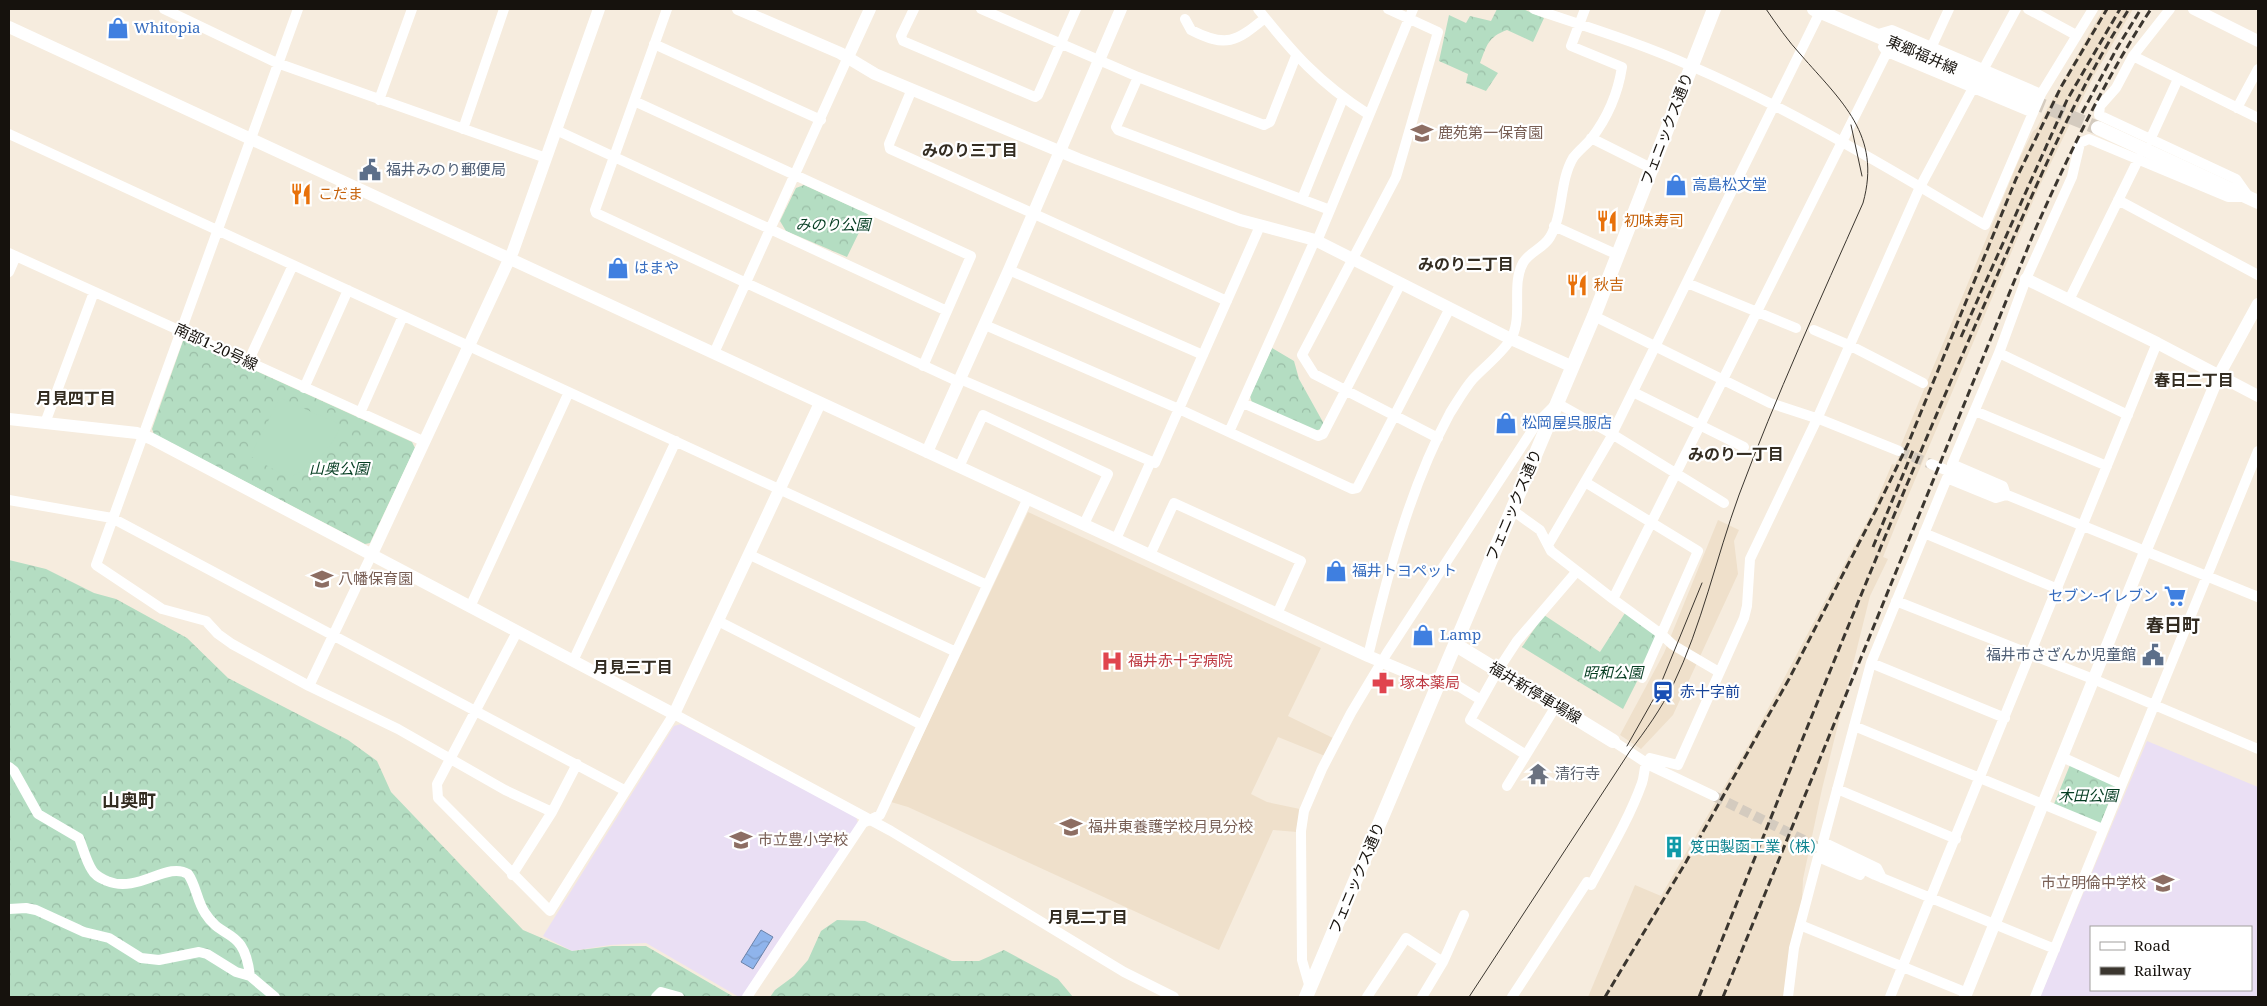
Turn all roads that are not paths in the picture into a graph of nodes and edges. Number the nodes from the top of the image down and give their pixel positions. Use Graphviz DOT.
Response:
graph roads {
  1 [pos="164,9"];
  2 [pos="298,9"];
  3 [pos="412,9"];
  4 [pos="504,9"];
  5 [pos="599,9"];
  6 [pos="666,9"];
  7 [pos="738,9"];
  8 [pos="870,9"];
  9 [pos="914,9"];
  10 [pos="981,9"];
  11 [pos="1076,9"];
  12 [pos="1121,9"];
  13 [pos="1258,9"];
  14 [pos="1388,9"];
  15 [pos="1413,9"];
  16 [pos="1534,9"];
  17 [pos="1585,9"];
  18 [pos="1714,9"];
  19 [pos="1949,9"];
  20 [pos="2016,9"];
  21 [pos="2028,9"];
  22 [pos="2093,9"];
  23 [pos="2170,9"];
  24 [pos="2194,9"];
  25 [pos="1817,10"];
  26 [pos="1265,18"];
  27 [pos="1185,19"];
  28 [pos="1408,19"];
  29 [pos="1579,24"];
  30 [pos="9,27"];
  31 [pos="1875,35"];
  32 [pos="2076,35"];
  33 [pos="2258,41"];
  34 [pos="654,44"];
  35 [pos="1061,44"];
  36 [pos="1931,48"];
  37 [pos="1887,52"];
  38 [pos="1296,56"];
  39 [pos="2133,56"];
  40 [pos="848,58"];
  41 [pos="1099,60"];
  42 [pos="277,63"];
  43 [pos="1691,66"];
  44 [pos="2258,69"];
  45 [pos="1983,70"];
  46 [pos="1138,77"];
  47 [pos="2178,78"];
  48 [pos="1973,88"];
  49 [pos="912,89"];
  50 [pos="1343,98"];
  51 [pos="379,100"];
  52 [pos="634,101"];
  53 [pos="2035,103"];
  54 [pos="1775,105"];
  55 [pos="2237,108"];
  56 [pos="1368,114"];
  57 [pos="2258,118"];
  58 [pos="821,120"];
  59 [pos="2098,128"];
  60 [pos="463,129"];
  61 [pos="556,130"];
  62 [pos="9,134"];
  63 [pos="1591,138"];
  64 [pos="250,139"];
  65 [pos="2150,140"];
  66 [pos="1842,143"];
  67 [pos="1060,152"];
  68 [pos="614,156"];
  69 [pos="546,158"];
  70 [pos="2139,158"];
  71 [pos="1651,168"];
  72 [pos="796,176"];
  73 [pos="1920,187"];
  74 [pos="1302,199"];
  75 [pos="2253,199"];
  76 [pos="2118,200"];
  77 [pos="1330,210"];
  78 [pos="1033,215"];
  79 [pos="1260,226"];
  80 [pos="1554,226"];
  81 [pos="216,230"];
  82 [pos="771,230"];
  83 [pos="1316,240"];
  84 [pos="12,255"];
  85 [pos="1618,255"];
  86 [pos="1354,258"];
  87 [pos="509,260"];
  88 [pos="292,265"];
  89 [pos="1009,270"];
  90 [pos="9,272"];
  91 [pos="2258,275"];
  92 [pos="2026,279"];
  93 [pos="1401,283"];
  94 [pos="1687,283"];
  95 [pos="745,284"];
  96 [pos="348,290"];
  97 [pos="94,292"];
  98 [pos="1227,300"];
  99 [pos="2068,300"];
  100 [pos="2258,304"];
  101 [pos="1450,308"];
  102 [pos="947,311"];
  103 [pos="1757,311"];
  104 [pos="404,316"];
  105 [pos="1594,316"];
  106 [pos="2255,318"];
  107 [pos="985,325"];
  108 [pos="1796,328"];
  109 [pos="180,330"];
  110 [pos="1814,330"];
  111 [pos="1511,339"];
  112 [pos="2157,343"];
  113 [pos="1656,345"];
  114 [pos="1849,345"];
  115 [pos="468,346"];
  116 [pos="714,353"];
  117 [pos="1998,353"];
  118 [pos="1203,354"];
  119 [pos="248,362"];
  120 [pos="923,366"];
  121 [pos="1573,367"];
  122 [pos="2219,375"];
  123 [pos="960,380"];
  124 [pos="1721,381"];
  125 [pos="1922,383"];
  126 [pos="304,388"];
  127 [pos="1346,390"];
  128 [pos="569,392"];
  129 [pos="1632,392"];
  130 [pos="2258,396"];
  131 [pos="820,403"];
  132 [pos="1243,403"];
  133 [pos="1557,403"];
  134 [pos="1179,409"];
  135 [pos="1975,411"];
  136 [pos="360,413"];
  137 [pos="1394,415"];
  138 [pos="2128,415"];
  139 [pos="9,419"];
  140 [pos="1817,419"];
  141 [pos="45,423"];
  142 [pos="1699,425"];
  143 [pos="1229,432"];
  144 [pos="1612,434"];
  145 [pos="142,435"];
  146 [pos="1438,438"];
  147 [pos="424,441"];
  148 [pos="676,442"];
  149 [pos="1744,447"];
  150 [pos="1899,451"];
  151 [pos="2258,451"];
  152 [pos="927,452"];
  153 [pos="1151,461"];
  154 [pos="1931,464"];
  155 [pos="2107,466"];
  156 [pos="959,467"];
  157 [pos="2254,472"];
  158 [pos="1676,473"];
  159 [pos="1585,482"];
  160 [pos="780,490"];
  161 [pos="2006,495"];
  162 [pos="1028,498"];
  163 [pos="9,500"];
  164 [pos="1724,503"];
  165 [pos="1512,510"];
  166 [pos="112,518"];
  167 [pos="1651,522"];
  168 [pos="1084,524"];
  169 [pos="2083,526"];
  170 [pos="1924,533"];
  171 [pos="1116,539"];
  172 [pos="1548,545"];
  173 [pos="2145,552"];
  174 [pos="372,554"];
  175 [pos="750,555"];
  176 [pos="1150,555"];
  177 [pos="1577,571"];
  178 [pos="2206,576"];
  179 [pos="987,585"];
  180 [pos="2058,589"];
  181 [pos="2258,597"];
  182 [pos="1613,599"];
  183 [pos="1896,601"];
  184 [pos="470,607"];
  185 [pos="1277,614"];
  186 [pos="718,621"];
  187 [pos="517,632"];
  188 [pos="1661,634"];
  189 [pos="334,635"];
  190 [pos="1456,645"];
  191 [pos="956,652"];
  192 [pos="2031,655"];
  193 [pos="1368,656"];
  194 [pos="573,661"];
  195 [pos="1382,662"];
  196 [pos="1871,663"];
  197 [pos="1498,670"];
  198 [pos="1719,672"];
  199 [pos="1642,678"];
  200 [pos="2093,679"];
  201 [pos="1440,681"];
  202 [pos="310,686"];
  203 [pos="1480,700"];
  204 [pos="2153,704"];
  205 [pos="1556,706"];
  206 [pos="476,711"];
  207 [pos="674,714"];
  208 [pos="2005,718"];
  209 [pos="922,725"];
  210 [pos="1854,726"];
  211 [pos="1613,741"];
  212 [pos="2258,748"];
  213 [pos="1526,755"];
  214 [pos="451,757"];
  215 [pos="2062,757"];
  216 [pos="1646,762"];
  217 [pos="577,764"];
  218 [pos="9,767"];
  219 [pos="1981,778"];
  220 [pos="2121,784"];
  221 [pos="1507,786"];
  222 [pos="1837,789"];
  223 [pos="624,790"];
  224 [pos="1714,796"];
  225 [pos="2043,804"];
  226 [pos="552,812"];
  227 [pos="872,820"];
  228 [pos="2103,829"];
  229 [pos="1956,840"];
  230 [pos="1820,848"];
  231 [pos="512,875"];
  232 [pos="1882,878"];
  233 [pos="1932,898"];
  234 [pos="9,909"];
  235 [pos="1464,915"];
  236 [pos="1800,925"];
  237 [pos="1994,925"];
  238 [pos="2055,949"];
  239 [pos="1443,962"];
  240 [pos="1903,967"];
  241 [pos="250,976"];
  242 [pos="1308,993"];
  243 [pos="1966,995"];
  244 [pos="275,997"];
  245 [pos="656,997"];
  246 [pos="679,997"];
  247 [pos="747,997"];
  248 [pos="1174,997"];
  249 [pos="1367,997"];
  250 [pos="1422,997"];
  251 [pos="1512,997"];
  252 [pos="1788,997"];
  253 [pos="1890,997"];
  254 [pos="2035,997"];
  1 -- 42 [label="street"];
  2 -- 42 [label="street"];
  3 -- 51 [label="street"];
  4 -- 60 [label="street"];
  5 -- 61 [label="street"];
  6 -- 34 [label="street"];
  7 -- 40 [label="street"];
  8 -- 40 [label="street"];
  9 -- 35 [label="street"];
  10 -- 35 [label="street"];
  11 -- 35 [label="street"];
  12 -- 41 [label="street"];
  13 -- 26 [label="street"];
  14 -- 28 [label="street"];
  15 -- 28 [label="street"];
  16 -- 29 [label="street"];
  17 -- 29 [label="street"];
  18 -- 43 [label="main road, フェニックス通り"];
  19 -- 36 [label="street"];
  20 -- 45 [label="street"];
  21 -- 32 [label="street"];
  22 -- 32 [label="street"];
  23 -- 39 [label="street"];
  24 -- 33 [label="street"];
  25 -- 31 [label="main road, 東郷福井線"];
  25 -- 54 [label="street"];
  26 -- 27 [label="street"];
  26 -- 38 [label="street"];
  28 -- 56 [label="street"];
  28 -- 86 [label="street"];
  29 -- 43 [label="street"];
  29 -- 63 [label="street"];
  30 -- 64 [label="street"];
  31 -- 36 [label="street"];
  31 -- 37 [label="street"];
  31 -- 53 [label="main road, 東郷福井線"];
  32 -- 53 [label="street"];
  34 -- 52 [label="street"];
  34 -- 58 [label="street"];
  35 -- 41 [label="street"];
  36 -- 45 [label="street"];
  37 -- 48 [label="street"];
  37 -- 66 [label="street"];
  38 -- 46 [label="street"];
  38 -- 50 [label="street"];
  39 -- 47 [label="street"];
  39 -- 65 [label="street"];
  40 -- 49 [label="street"];
  40 -- 58 [label="street"];
  41 -- 46 [label="street"];
  41 -- 67 [label="street"];
  42 -- 51 [label="street"];
  42 -- 64 [label="street"];
  43 -- 54 [label="street"];
  43 -- 71 [label="main road, フェニックス通り"];
  44 -- 55 [label="street"];
  45 -- 53 [label="street"];
  46 -- 74 [label="street"];
  47 -- 55 [label="street"];
  47 -- 65 [label="street"];
  48 -- 53 [label="street"];
  48 -- 73 [label="street"];
  49 -- 67 [label="street"];
  49 -- 78 [label="street"];
  50 -- 56 [label="street"];
  50 -- 74 [label="street"];
  51 -- 60 [label="street"];
  52 -- 68 [label="street"];
  52 -- 72 [label="street"];
  53 -- 73 [label="street"];
  54 -- 66 [label="street"];
  54 -- 94 [label="street"];
  55 -- 57 [label="street"];
  56 -- 77 [label="street"];
  58 -- 72 [label="street"];
  59 -- 75 [label="main road"];
  60 -- 69 [label="street"];
  61 -- 68 [label="street"];
  61 -- 69 [label="street"];
  62 -- 81 [label="street"];
  63 -- 71 [label="street"];
  63 -- 80 [label="street"];
  64 -- 81 [label="street"];
  64 -- 87 [label="street"];
  65 -- 75 [label="street"];
  66 -- 73 [label="street"];
  66 -- 103 [label="street"];
  67 -- 78 [label="street"];
  67 -- 79 [label="street"];
  68 -- 82 [label="street"];
  68 -- 95 [label="street"];
  69 -- 87 [label="street"];
  70 -- 75 [label="street"];
  70 -- 76 [label="street"];
  70 -- 92 [label="street"];
  71 -- 85 [label="main road, フェニックス通り"];
  72 -- 82 [label="street"];
  72 -- 102 [label="street"];
  73 -- 114 [label="street"];
  74 -- 77 [label="street"];
  76 -- 91 [label="street"];
  76 -- 99 [label="street"];
  77 -- 83 [label="street"];
  78 -- 89 [label="street"];
  78 -- 98 [label="street"];
  79 -- 83 [label="street"];
  79 -- 98 [label="street"];
  80 -- 85 [label="street"];
  80 -- 111 [label="street"];
  81 -- 88 [label="street"];
  81 -- 109 [label="street"];
  82 -- 95 [label="street"];
  82 -- 102 [label="street"];
  83 -- 86 [label="street"];
  83 -- 132 [label="street"];
  84 -- 90 [label="street"];
  84 -- 97 [label="street, 南部1-20号線"];
  85 -- 105 [label="main road, フェニックス通り"];
  86 -- 93 [label="street"];
  86 -- 127 [label="street"];
  87 -- 115 [label="street"];
  87 -- 116 [label="street"];
  88 -- 96 [label="street"];
  88 -- 119 [label="street"];
  89 -- 107 [label="street"];
  89 -- 118 [label="street"];
  92 -- 99 [label="street"];
  92 -- 117 [label="street"];
  93 -- 101 [label="street"];
  93 -- 127 [label="street"];
  94 -- 103 [label="street"];
  94 -- 113 [label="street"];
  95 -- 116 [label="street"];
  95 -- 120 [label="street"];
  96 -- 104 [label="street"];
  96 -- 126 [label="street"];
  97 -- 109 [label="street, 南部1-20号線"];
  97 -- 141 [label="street"];
  98 -- 118 [label="street"];
  99 -- 112 [label="street"];
  100 -- 106 [label="street"];
  101 -- 111 [label="street"];
  101 -- 137 [label="street"];
  102 -- 120 [label="street"];
  103 -- 108 [label="street"];
  103 -- 124 [label="street"];
  104 -- 115 [label="street"];
  104 -- 136 [label="street"];
  105 -- 113 [label="street"];
  105 -- 121 [label="main road, フェニックス通り"];
  106 -- 122 [label="street"];
  107 -- 123 [label="street"];
  107 -- 134 [label="street"];
  109 -- 119 [label="street, 南部1-20号線"];
  109 -- 145 [label="street"];
  110 -- 114 [label="street"];
  111 -- 121 [label="street"];
  111 -- 146 [label="street"];
  112 -- 122 [label="street"];
  112 -- 138 [label="street"];
  113 -- 124 [label="street"];
  113 -- 129 [label="street"];
  114 -- 125 [label="street"];
  114 -- 140 [label="street"];
  115 -- 128 [label="street"];
  115 -- 147 [label="street"];
  116 -- 131 [label="street"];
  117 -- 135 [label="street"];
  117 -- 138 [label="street"];
  118 -- 134 [label="street"];
  119 -- 126 [label="street, 南部1-20号線"];
  120 -- 123 [label="street"];
  121 -- 133 [label="main road, フェニックス通り"];
  122 -- 130 [label="street"];
  122 -- 173 [label="street"];
  123 -- 152 [label="street"];
  123 -- 153 [label="street"];
  124 -- 140 [label="street"];
  124 -- 142 [label="street"];
  126 -- 136 [label="street, 南部1-20号線"];
  127 -- 132 [label="street"];
  127 -- 137 [label="street"];
  128 -- 148 [label="street"];
  128 -- 184 [label="street"];
  129 -- 142 [label="street"];
  129 -- 144 [label="street"];
  131 -- 152 [label="street"];
  131 -- 160 [label="street"];
  132 -- 143 [label="street"];
  133 -- 144 [label="street"];
  133 -- 165 [label="main road, フェニックス通り"];
  133 -- 195 [label="street"];
  134 -- 143 [label="street"];
  134 -- 153 [label="street"];
  135 -- 155 [label="street"];
  135 -- 161 [label="street"];
  136 -- 147 [label="street, 南部1-20号線"];
  137 -- 143 [label="street"];
  137 -- 146 [label="street"];
  138 -- 155 [label="street"];
  139 -- 141 [label="street"];
  140 -- 150 [label="street"];
  140 -- 198 [label="street"];
  141 -- 145 [label="street"];
  142 -- 149 [label="street"];
  142 -- 158 [label="street"];
  144 -- 158 [label="street"];
  144 -- 159 [label="street"];
  145 -- 166 [label="street"];
  145 -- 174 [label="street"];
  146 -- 193 [label="street"];
  147 -- 174 [label="street"];
  148 -- 160 [label="street"];
  148 -- 194 [label="street"];
  151 -- 157 [label="street"];
  152 -- 156 [label="street"];
  153 -- 171 [label="street"];
  154 -- 161 [label="street"];
  155 -- 169 [label="street"];
  156 -- 162 [label="street"];
  156 -- 168 [label="street"];
  157 -- 178 [label="street"];
  158 -- 164 [label="street"];
  158 -- 167 [label="street"];
  159 -- 167 [label="street"];
  159 -- 172 [label="street"];
  160 -- 175 [label="street"];
  160 -- 179 [label="street"];
  161 -- 169 [label="street"];
  161 -- 170 [label="street"];
  162 -- 168 [label="street"];
  162 -- 179 [label="street"];
  163 -- 166 [label="street"];
  165 -- 172 [label="street"];
  165 -- 190 [label="main road, フェニックス通り"];
  166 -- 189 [label="street"];
  166 -- 202 [label="street"];
  167 -- 182 [label="street"];
  167 -- 188 [label="street"];
  168 -- 171 [label="street"];
  169 -- 173 [label="street"];
  169 -- 180 [label="street"];
  170 -- 180 [label="street"];
  170 -- 183 [label="street"];
  171 -- 176 [label="street"];
  172 -- 177 [label="street"];
  173 -- 178 [label="street"];
  173 -- 200 [label="street"];
  174 -- 184 [label="street"];
  174 -- 189 [label="street"];
  175 -- 186 [label="street"];
  175 -- 191 [label="street"];
  176 -- 185 [label="street"];
  176 -- 185 [label="street"];
  177 -- 182 [label="street"];
  177 -- 197 [label="street"];
  178 -- 181 [label="street"];
  178 -- 204 [label="street"];
  179 -- 191 [label="street"];
  180 -- 192 [label="street"];
  182 -- 188 [label="street"];
  183 -- 192 [label="street"];
  183 -- 196 [label="street"];
  184 -- 187 [label="street"];
  185 -- 193 [label="street"];
  186 -- 207 [label="street"];
  186 -- 209 [label="street"];
  187 -- 194 [label="street"];
  187 -- 206 [label="street"];
  188 -- 198 [label="street"];
  188 -- 199 [label="street"];
  189 -- 202 [label="street"];
  189 -- 206 [label="street"];
  190 -- 197 [label="main road, 福井新停車場線"];
  190 -- 201 [label="main road, フェニックス通り"];
  191 -- 209 [label="street"];
  192 -- 200 [label="street"];
  192 -- 208 [label="street"];
  193 -- 195 [label="street"];
  194 -- 207 [label="street"];
  195 -- 201 [label="street"];
  195 -- 242 [label="street"];
  196 -- 208 [label="street"];
  196 -- 210 [label="street"];
  197 -- 203 [label="street"];
  197 -- 205 [label="main road, 福井新停車場線"];
  198 -- 216 [label="street"];
  200 -- 204 [label="street"];
  200 -- 215 [label="street"];
  201 -- 203 [label="street"];
  201 -- 242 [label="main road, フェニックス通り"];
  202 -- 214 [label="street"];
  203 -- 213 [label="street"];
  204 -- 212 [label="street"];
  204 -- 220 [label="street"];
  205 -- 211 [label="main road, 福井新停車場線"];
  205 -- 213 [label="street"];
  206 -- 214 [label="street"];
  206 -- 217 [label="street"];
  207 -- 223 [label="street"];
  207 -- 227 [label="street"];
  208 -- 219 [label="street"];
  209 -- 227 [label="street"];
  210 -- 219 [label="street"];
  210 -- 222 [label="street"];
  211 -- 216 [label="street"];
  213 -- 221 [label="street"];
  214 -- 226 [label="street"];
  214 -- 231 [label="street"];
  215 -- 220 [label="street"];
  215 -- 225 [label="street"];
  216 -- 224 [label="street"];
  216 -- 251 [label="street"];
  217 -- 223 [label="street"];
  217 -- 226 [label="street"];
  218 -- 241 [label="street"];
  219 -- 225 [label="street"];
  219 -- 229 [label="street"];
  220 -- 228 [label="street"];
  222 -- 229 [label="street"];
  222 -- 232 [label="street"];
  223 -- 231 [label="street"];
  225 -- 228 [label="street"];
  225 -- 237 [label="street"];
  226 -- 231 [label="street"];
  227 -- 247 [label="street"];
  227 -- 248 [label="street"];
  228 -- 238 [label="street"];
  229 -- 233 [label="street"];
  230 -- 232 [label="street"];
  232 -- 233 [label="street"];
  232 -- 236 [label="street"];
  233 -- 237 [label="street"];
  233 -- 240 [label="street"];
  234 -- 241 [label="street"];
  235 -- 239 [label="street"];
  236 -- 240 [label="street"];
  236 -- 252 [label="street"];
  237 -- 238 [label="street"];
  237 -- 243 [label="street"];
  238 -- 254 [label="street"];
  239 -- 249 [label="street"];
  239 -- 250 [label="street"];
  240 -- 243 [label="street"];
  240 -- 253 [label="street"];
  241 -- 244 [label="street"];
  245 -- 246 [label="street"];
}
